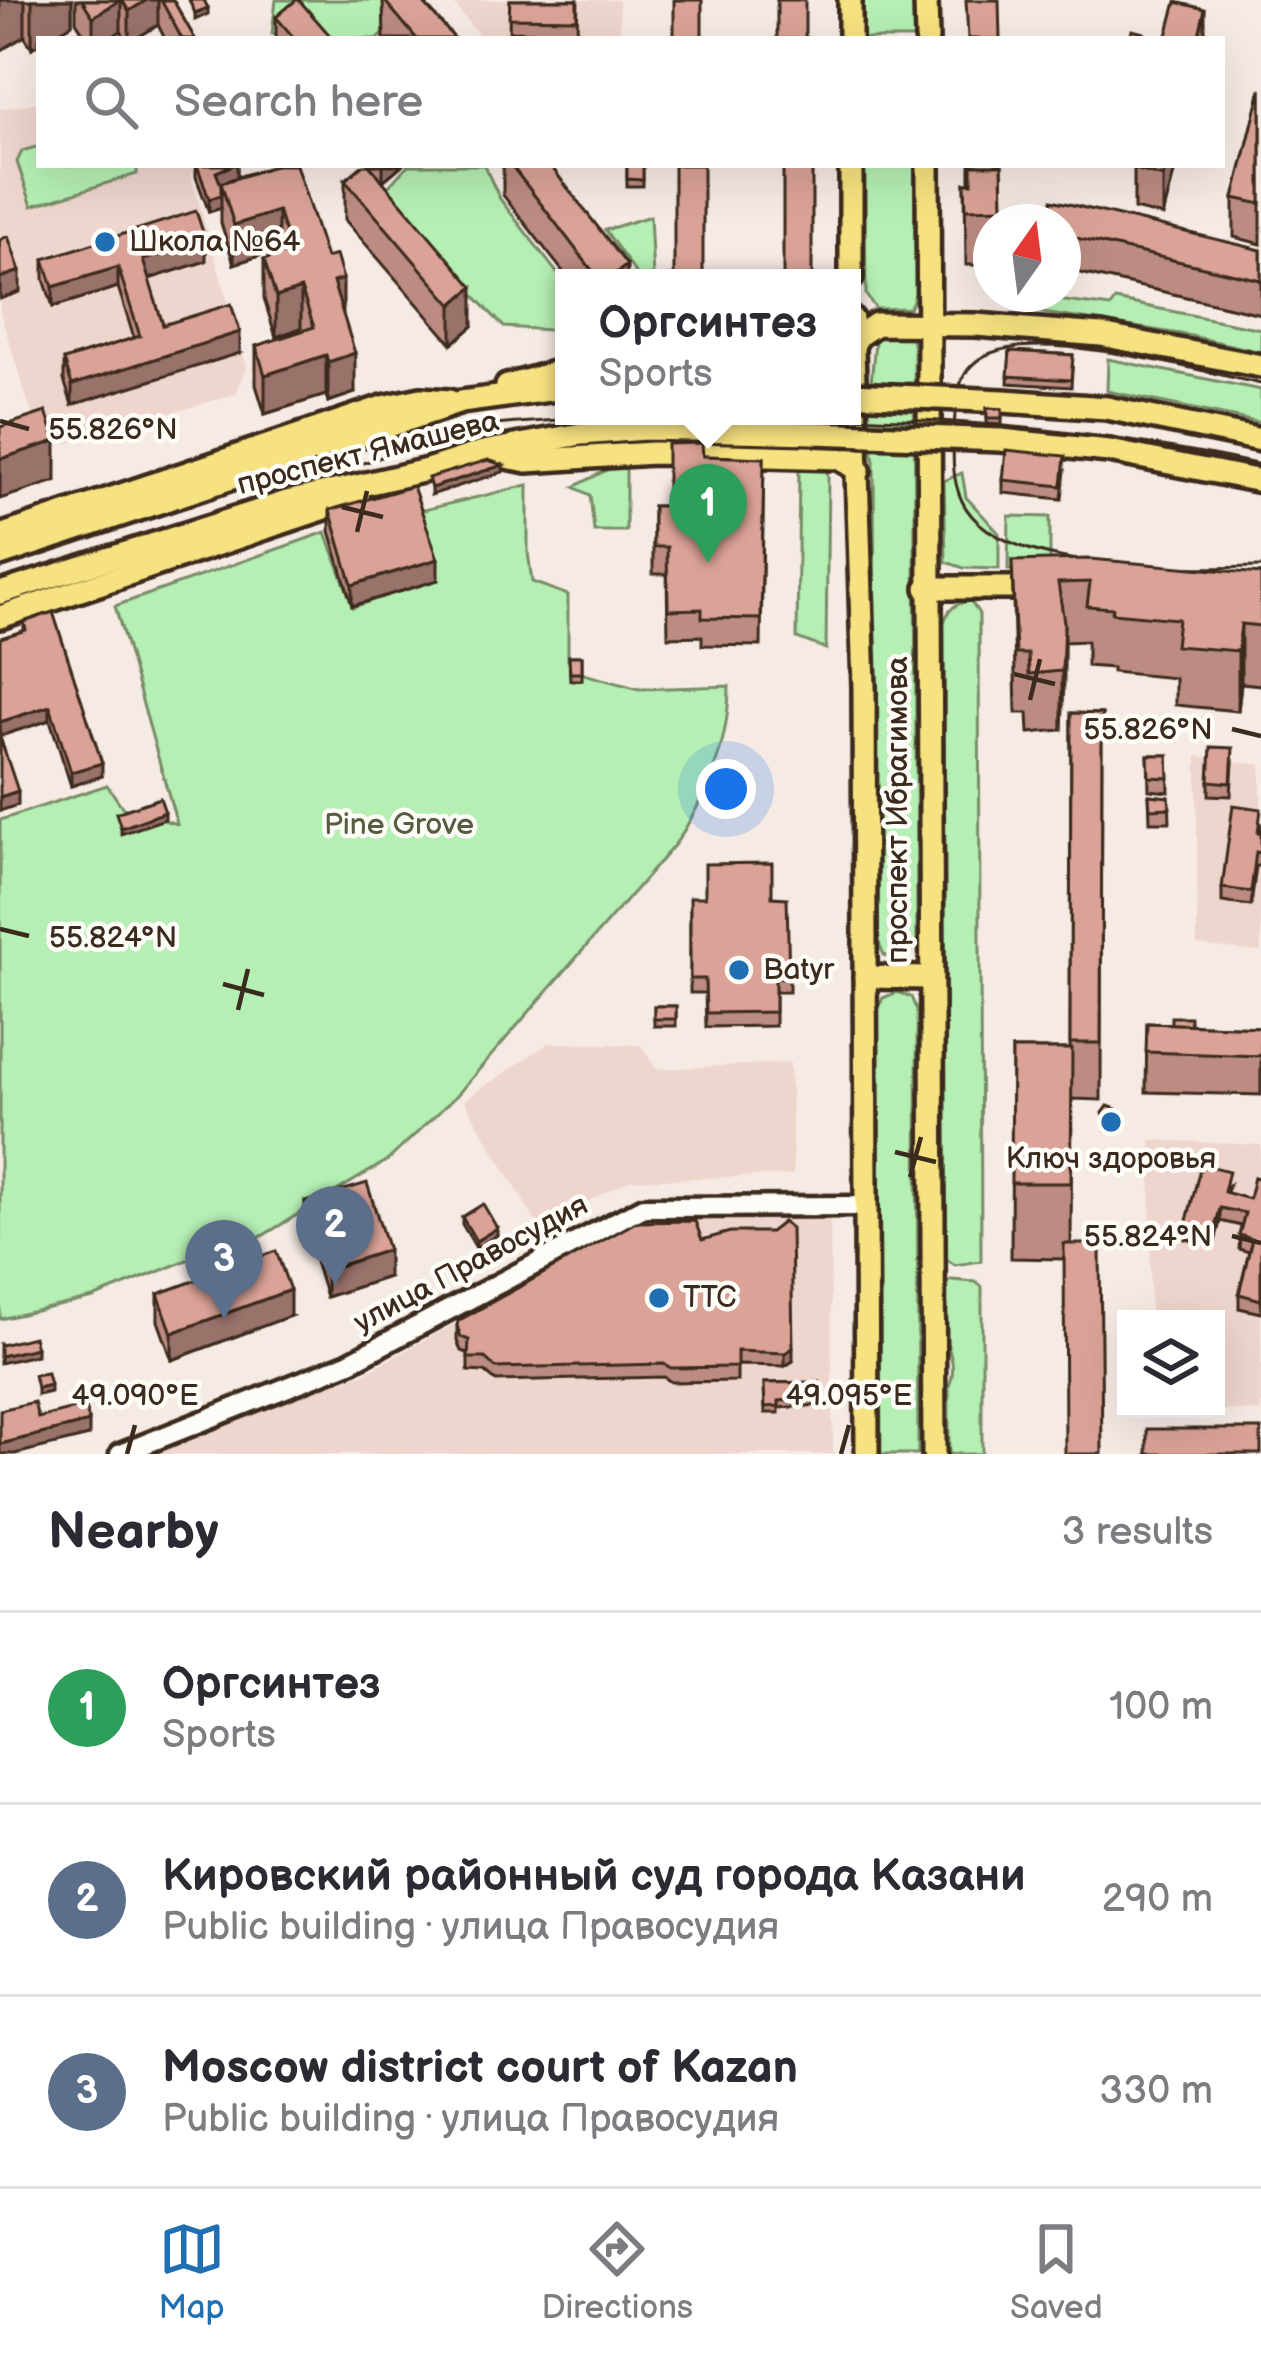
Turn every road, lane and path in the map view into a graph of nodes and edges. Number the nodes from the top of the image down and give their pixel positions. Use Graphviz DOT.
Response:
graph roads {
  1 [pos="850,0"];
  2 [pos="926,0"];
  3 [pos="850,36"];
  4 [pos="927,36"];
  5 [pos="851,168"];
  6 [pos="928,168"];
  7 [pos="851,269"];
  8 [pos="930,324"];
  9 [pos="861,334"];
  10 [pos="1261,366"];
  11 [pos="555,372"];
  12 [pos="555,389"];
  13 [pos="861,394"];
  14 [pos="468,400"];
  15 [pos="856,425"];
  16 [pos="1261,440"];
  17 [pos="483,452"];
  18 [pos="427,470"];
  19 [pos="859,470"];
  20 [pos="1261,481"];
  21 [pos="0,536"];
  22 [pos="0,555"];
  23 [pos="1060,587"];
  24 [pos="927,588"];
  25 [pos="0,593"];
  26 [pos="0,616"];
  27 [pos="865,977"];
  28 [pos="929,978"];
  29 [pos="864,1206"];
  30 [pos="120,1454"];
  31 [pos="867,1454"];
  32 [pos="934,1454"];
  1 -- 3 [label="main road"];
  2 -- 4 [label="main road"];
  5 -- 7 [label="main road"];
  6 -- 8 [label="main road, проспект Ибрагимова"];
  8 -- 9 [label="main road"];
  8 -- 10 [label="main road"];
  8 -- 24 [label="main road, проспект Ибрагимова"];
  11 -- 14 [label="main road"];
  12 -- 14 [label="main road, проспект Ямашева"];
  13 -- 16 [label="main road, bridge"];
  14 -- 21 [label="main road"];
  14 -- 22 [label="main road, проспект Ямашева"];
  15 -- 19 [label="main road, проспект Ибрагимова"];
  17 -- 18 [label="main road, проспект Ямашева"];
  17 -- 19 [label="main road"];
  17 -- 20 [label="main road, проспект Ямашева, bridge"];
  18 -- 25 [label="main road, проспект Ямашева"];
  18 -- 26 [label="main road"];
  19 -- 27 [label="main road, проспект Ибрагимова"];
  23 -- 24 [label="main road"];
  24 -- 28 [label="main road, проспект Ибрагимова"];
  27 -- 28 [label="main road"];
  27 -- 29 [label="main road, проспект Ибрагимова"];
  28 -- 32 [label="main road, проспект Ибрагимова"];
  29 -- 30 [label="street, улица Правосудия"];
  29 -- 31 [label="main road, проспект Ибрагимова"];
}
